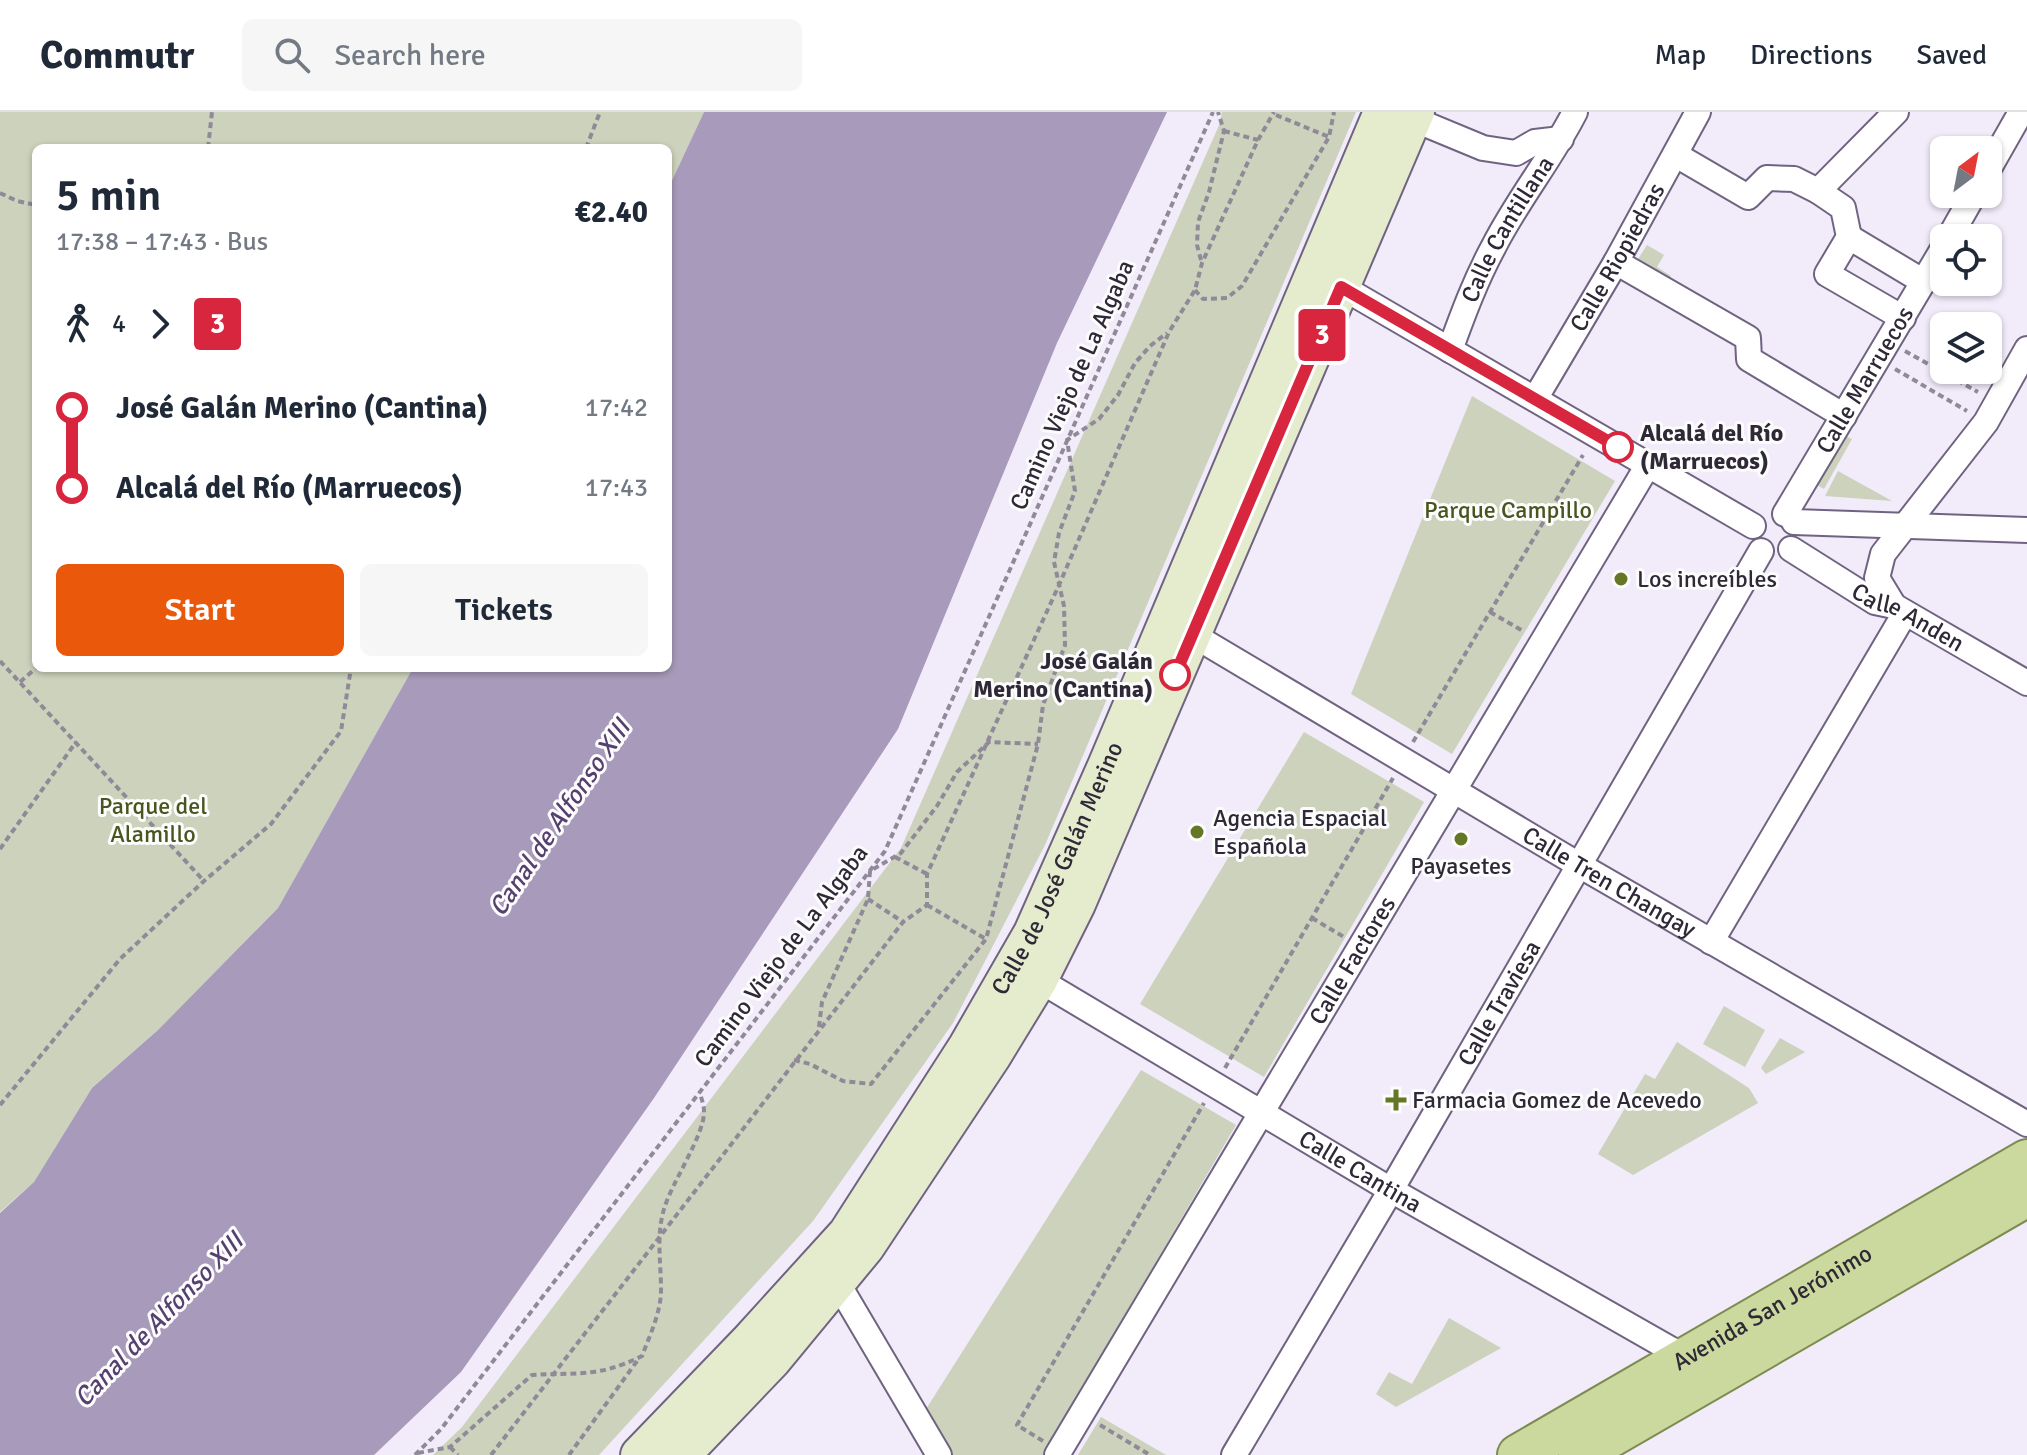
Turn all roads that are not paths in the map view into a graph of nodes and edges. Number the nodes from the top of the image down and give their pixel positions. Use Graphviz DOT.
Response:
graph roads {
  1 [pos="1575,112"];
  2 [pos="1698,112"];
  3 [pos="1896,112"];
  4 [pos="1404,114"];
  5 [pos="2020,126"];
  6 [pos="1561,139"];
  7 [pos="2002,151"];
  8 [pos="1676,155"];
  9 [pos="1818,191"];
  10 [pos="1849,237"];
  11 [pos="1616,262"];
  12 [pos="1930,272"];
  13 [pos="1328,279"];
  14 [pos="1924,282"];
  15 [pos="1903,318"];
  16 [pos="2027,349"];
  17 [pos="1450,350"];
  18 [pos="1535,399"];
  19 [pos="1844,416"];
  20 [pos="1648,465"];
  21 [pos="1790,518"];
  22 [pos="1905,525"];
  23 [pos="1753,526"];
  24 [pos="2027,530"];
  25 [pos="1791,549"];
  26 [pos="1761,551"];
  27 [pos="1877,578"];
  28 [pos="1850,586"];
  29 [pos="1900,610"];
  30 [pos="1193,635"];
  31 [pos="2027,683"];
  32 [pos="1454,791"];
  33 [pos="1579,865"];
  34 [pos="1711,942"];
  35 [pos="1039,980"];
  36 [pos="1261,1113"];
  37 [pos="2027,1124"];
  38 [pos="2027,1160"];
  39 [pos="1391,1190"];
  40 [pos="2027,1196"];
  41 [pos="837,1282"];
  42 [pos="1686,1358"];
  43 [pos="1058,1453"];
  44 [pos="639,1455"];
  45 [pos="682,1455"];
  46 [pos="939,1455"];
  47 [pos="1234,1455"];
  48 [pos="1518,1455"];
  49 [pos="1579,1455"];
  1 -- 6 [label="street, Calle Cantillana"];
  2 -- 8 [label="street, Calle Riopiedras"];
  3 -- 9 [label="street"];
  4 -- 6 [label="street"];
  4 -- 13 [label="main road, Calle de José Galán Merino"];
  5 -- 7 [label="street"];
  6 -- 17 [label="street, Calle Cantillana"];
  8 -- 9 [label="street"];
  8 -- 11 [label="street, Calle Riopiedras"];
  9 -- 10 [label="street"];
  10 -- 14 [label="street"];
  10 -- 15 [label="street"];
  11 -- 18 [label="street, Calle Riopiedras"];
  11 -- 19 [label="street"];
  12 -- 14 [label="street, Calle Marruecos"];
  13 -- 17 [label="street"];
  13 -- 30 [label="main road, Calle de José Galán Merino"];
  13 -- 44 [label="main road, Calle de José Galán Merino"];
  14 -- 15 [label="street, Calle Marruecos"];
  15 -- 19 [label="street, Calle Marruecos"];
  16 -- 22 [label="street"];
  17 -- 18 [label="street"];
  18 -- 20 [label="street"];
  19 -- 21 [label="street, Calle Marruecos"];
  20 -- 23 [label="street"];
  20 -- 32 [label="street, Calle Factores"];
  21 -- 22 [label="street"];
  21 -- 23 [label="street"];
  21 -- 25 [label="street"];
  22 -- 24 [label="street"];
  22 -- 27 [label="street"];
  23 -- 26 [label="street"];
  25 -- 26 [label="street"];
  25 -- 28 [label="street, Calle Anden"];
  26 -- 33 [label="street, Calle Traviesa"];
  27 -- 28 [label="street"];
  27 -- 29 [label="street"];
  28 -- 29 [label="street, Calle Anden"];
  29 -- 31 [label="street, Calle Anden"];
  29 -- 34 [label="street"];
  30 -- 32 [label="street, Calle Tren Changay"];
  30 -- 35 [label="main road, Calle de José Galán Merino"];
  32 -- 33 [label="street, Calle Tren Changay"];
  32 -- 36 [label="street, Calle Factores"];
  33 -- 34 [label="street, Calle Tren Changay"];
  33 -- 39 [label="street, Calle Traviesa"];
  34 -- 37 [label="street, Calle Tren Changay"];
  35 -- 36 [label="street, Calle Cantina"];
  35 -- 41 [label="main road, Calle de José Galán Merino"];
  36 -- 39 [label="street, Calle Cantina"];
  36 -- 43 [label="street, Calle Factores"];
  38 -- 42 [label="main road, Avenida San Jerónimo"];
  39 -- 42 [label="street, Calle Cantina"];
  39 -- 47 [label="street, Calle Traviesa"];
  40 -- 49 [label="main road, Avenida San Jerónimo"];
  41 -- 45 [label="main road, Calle de José Galán Merino"];
  41 -- 46 [label="street"];
  42 -- 48 [label="main road, Avenida San Jerónimo"];
}
